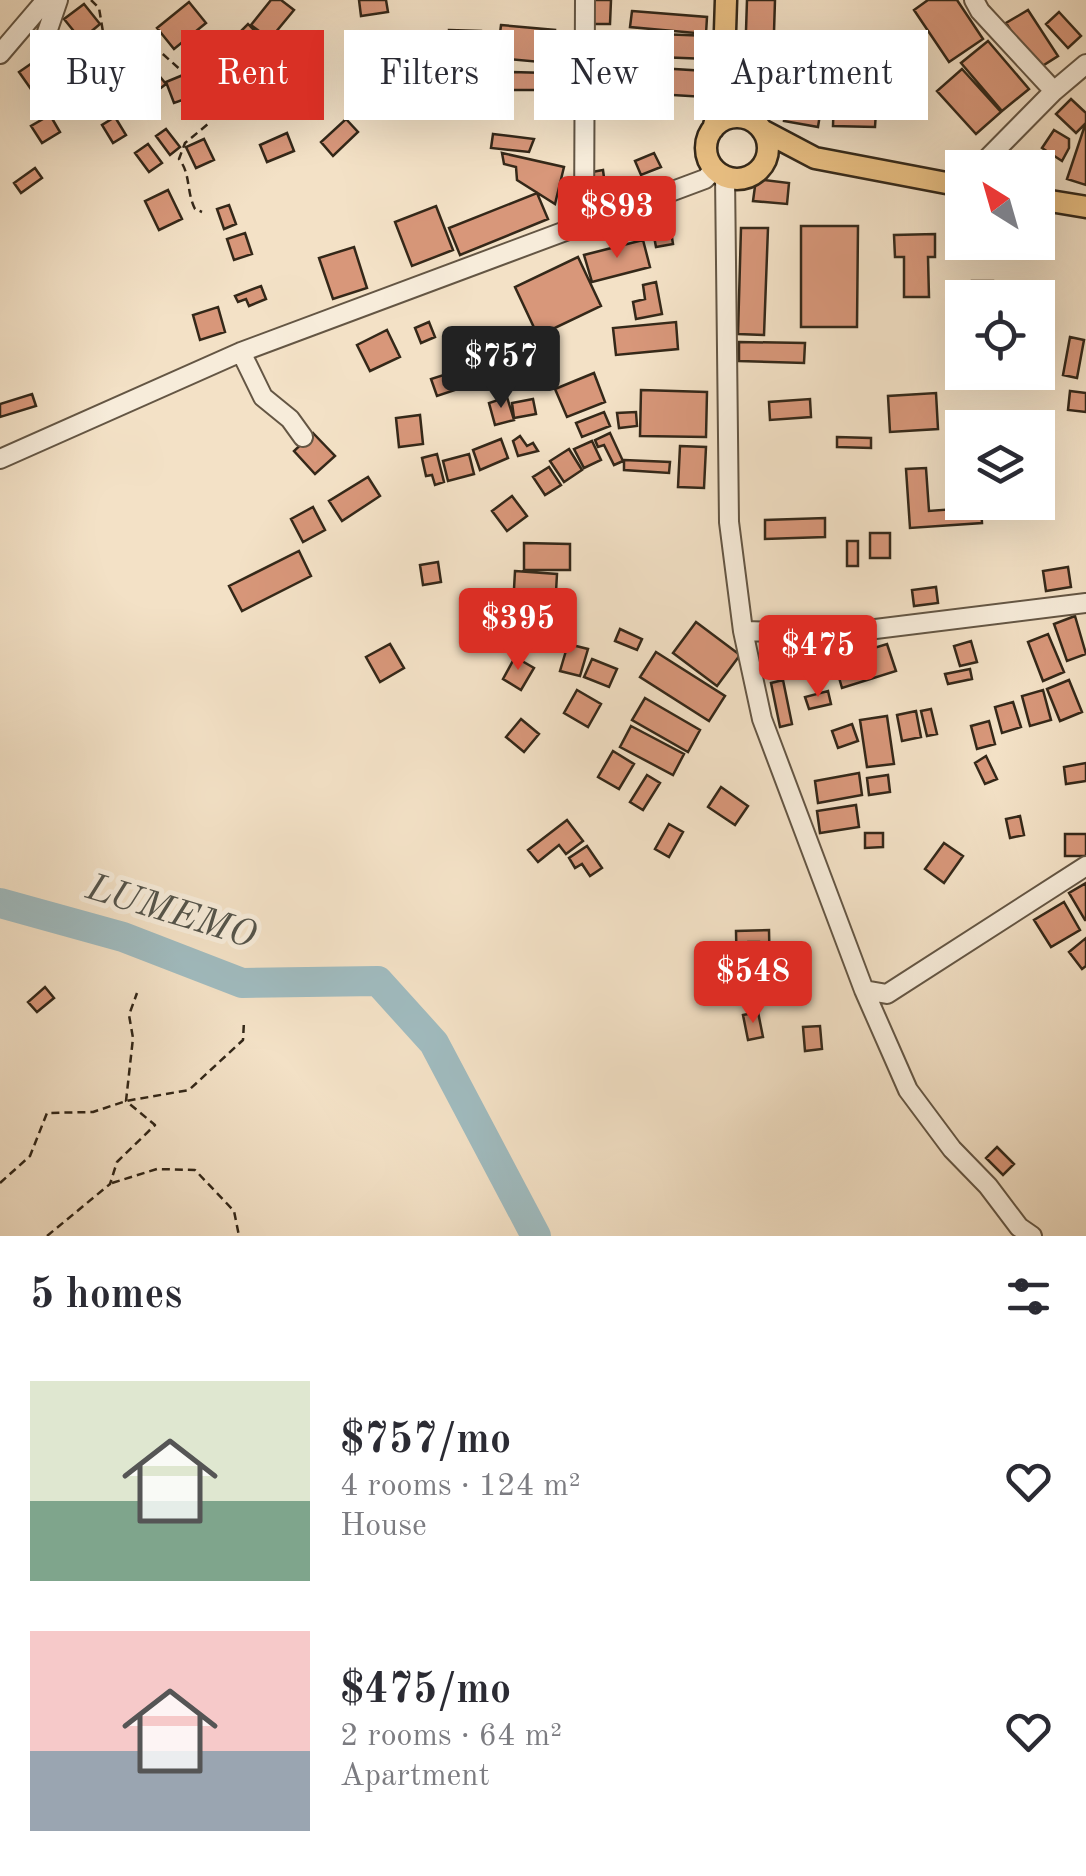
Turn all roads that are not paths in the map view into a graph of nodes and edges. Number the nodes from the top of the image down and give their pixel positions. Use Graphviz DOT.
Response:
graph roads {
  1 [pos="46,0"];
  2 [pos="58,0"];
  3 [pos="585,0"];
  4 [pos="726,0"];
  5 [pos="974,0"];
  6 [pos="48,30"];
  7 [pos="724,30"];
  8 [pos="0,54"];
  9 [pos="1086,64"];
  10 [pos="1054,91"];
  11 [pos="716,120"];
  12 [pos="753,120"];
  13 [pos="757,126"];
  14 [pos="713,129"];
  15 [pos="996,150"];
  16 [pos="816,158"];
  17 [pos="720,172"];
  18 [pos="755,172"];
  19 [pos="945,182"];
  20 [pos="1055,202"];
  21 [pos="1086,207"];
  22 [pos="584,226"];
  23 [pos="241,352"];
  24 [pos="303,437"];
  25 [pos="0,459"];
  26 [pos="1086,603"];
  27 [pos="743,631"];
  28 [pos="1086,866"];
  29 [pos="864,990"];
  30 [pos="1032,1236"];
  1 -- 8 [label="street"];
  2 -- 6 [label="street"];
  3 -- 22 [label="street"];
  4 -- 7 [label="main road"];
  5 -- 10 [label="street"];
  9 -- 10 [label="street"];
  10 -- 15 [label="street"];
  11 -- 14 [label="main road"];
  12 -- 13 [label="main road"];
  13 -- 14 [label="main road"];
  13 -- 16 [label="main road"];
  13 -- 18 [label="main road"];
  14 -- 17 [label="main road"];
  16 -- 18 [label="main road"];
  16 -- 19 [label="main road"];
  17 -- 18 [label="main road"];
  17 -- 22 [label="street"];
  17 -- 27 [label="street"];
  20 -- 21 [label="main road"];
  22 -- 23 [label="street"];
  23 -- 24 [label="street"];
  23 -- 25 [label="street"];
  26 -- 27 [label="street"];
  27 -- 29 [label="street"];
  28 -- 29 [label="street"];
  29 -- 30 [label="street"];
}
